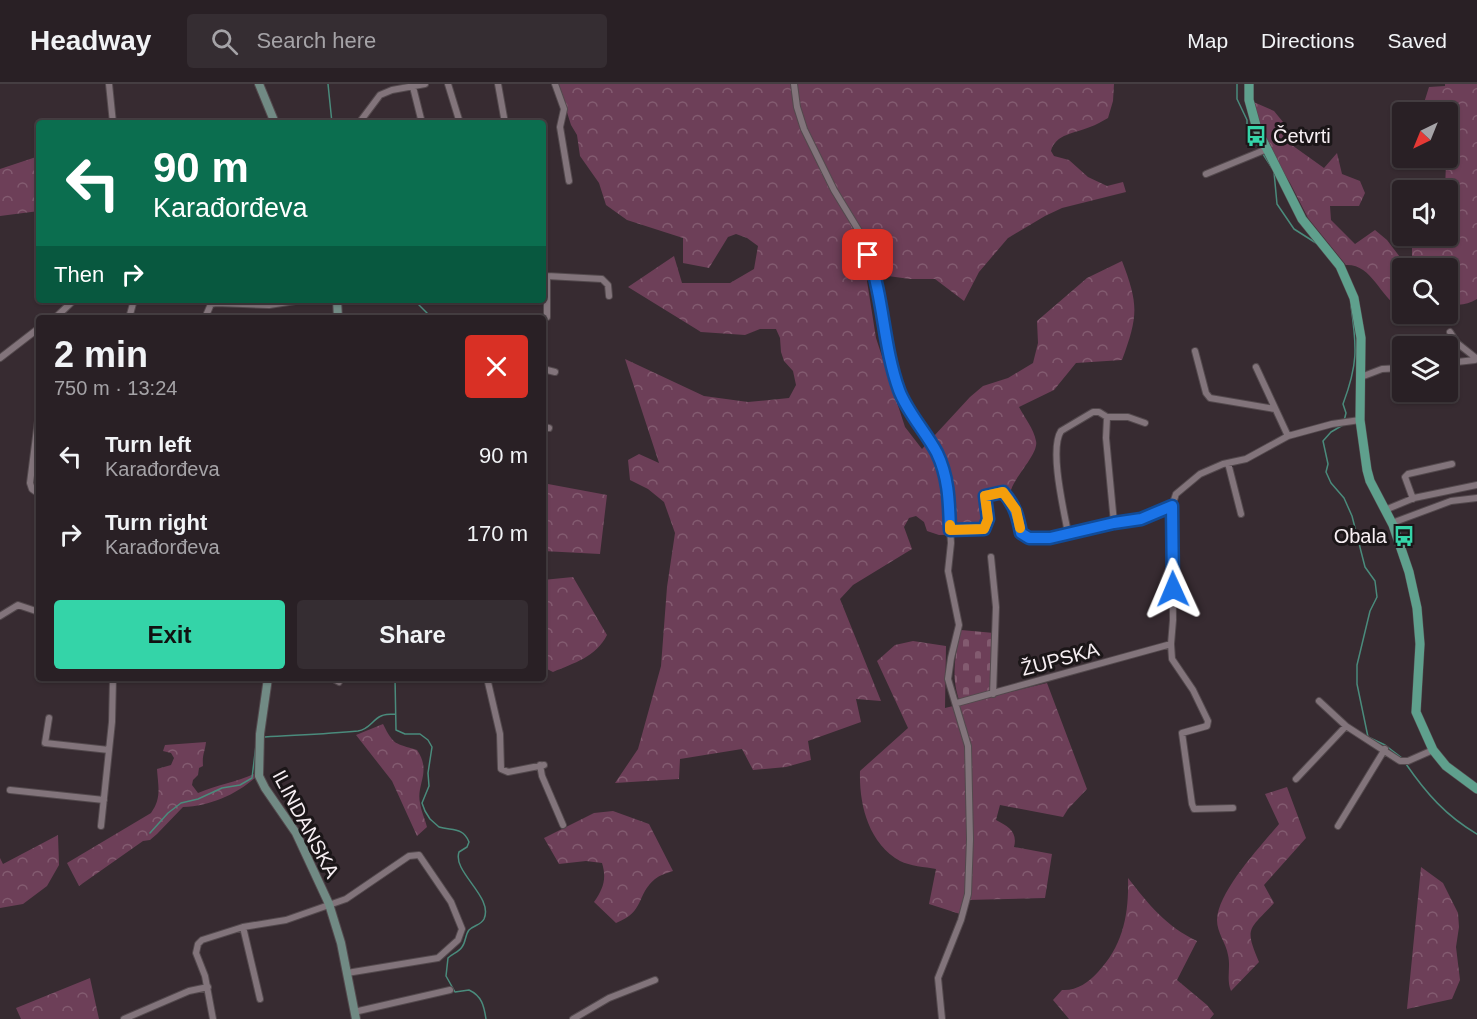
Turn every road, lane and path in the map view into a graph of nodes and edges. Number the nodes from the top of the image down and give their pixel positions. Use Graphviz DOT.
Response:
graph roads {
  1 [pos="109,84"];
  2 [pos="259,84"];
  3 [pos="425,84"];
  4 [pos="448,84"];
  5 [pos="498,84"];
  6 [pos="555,84"];
  7 [pos="794,84"];
  8 [pos="1250,84"];
  9 [pos="413,87"];
  10 [pos="113,120"];
  11 [pos="274,120"];
  12 [pos="361,120"];
  13 [pos="421,120"];
  14 [pos="459,120"];
  15 [pos="504,120"];
  16 [pos="1263,151"];
  17 [pos="1206,174"];
  18 [pos="569,181"];
  19 [pos="546,275"];
  20 [pos="546,296"];
  21 [pos="609,296"];
  22 [pos="71,303"];
  23 [pos="216,303"];
  24 [pos="216,303"];
  25 [pos="282,303"];
  26 [pos="58,315"];
  27 [pos="206,315"];
  28 [pos="547,317"];
  29 [pos="36,330"];
  30 [pos="1450,332"];
  31 [pos="1453,336"];
  32 [pos="1458,343"];
  33 [pos="1195,351"];
  34 [pos="0,358"];
  35 [pos="1458,362"];
  36 [pos="1256,367"];
  37 [pos="1392,368"];
  38 [pos="546,370"];
  39 [pos="555,372"];
  40 [pos="1361,377"];
  41 [pos="1275,409"];
  42 [pos="1107,417"];
  43 [pos="1355,421"];
  44 [pos="1144,423"];
  45 [pos="36,436"];
  46 [pos="1288,436"];
  47 [pos="1228,463"];
  48 [pos="1452,464"];
  49 [pos="1477,485"];
  50 [pos="36,492"];
  51 [pos="1477,498"];
  52 [pos="1413,499"];
  53 [pos="1172,506"];
  54 [pos="1385,510"];
  55 [pos="1241,514"];
  56 [pos="1114,523"];
  57 [pos="1392,523"];
  58 [pos="950,530"];
  59 [pos="1068,533"];
  60 [pos="991,557"];
  61 [pos="36,611"];
  62 [pos="0,616"];
  63 [pos="1171,644"];
  64 [pos="113,681"];
  65 [pos="268,681"];
  66 [pos="488,681"];
  67 [pos="993,694"];
  68 [pos="1319,701"];
  69 [pos="957,704"];
  70 [pos="49,718"];
  71 [pos="1346,726"];
  72 [pos="1385,749"];
  73 [pos="110,750"];
  74 [pos="1432,750"];
  75 [pos="1296,779"];
  76 [pos="1477,789"];
  77 [pos="10,790"];
  78 [pos="105,800"];
  79 [pos="1233,808"];
  80 [pos="563,825"];
  81 [pos="101,826"];
  82 [pos="1338,826"];
  83 [pos="329,904"];
  84 [pos="243,927"];
  85 [pos="347,973"];
  86 [pos="655,980"];
  87 [pos="208,987"];
  88 [pos="450,990"];
  89 [pos="260,999"];
  90 [pos="355,1015"];
  91 [pos="124,1019"];
  92 [pos="213,1019"];
  93 [pos="573,1019"];
  94 [pos="942,1019"];
  1 -- 10 [label="street"];
  2 -- 11 [label="street"];
  3 -- 9 [label="street"];
  4 -- 14 [label="street"];
  5 -- 15 [label="street"];
  6 -- 18 [label="street"];
  7 -- 58 [label="street"];
  8 -- 16 [label="main road"];
  9 -- 12 [label="street"];
  9 -- 13 [label="street"];
  16 -- 17 [label="street"];
  16 -- 40 [label="main road"];
  19 -- 21 [label="street"];
  20 -- 28 [label="street"];
  22 -- 26 [label="street"];
  23 -- 25 [label="street"];
  24 -- 27 [label="street"];
  29 -- 34 [label="street"];
  30 -- 31 [label="street"];
  32 -- 35 [label="street"];
  33 -- 41 [label="street"];
  36 -- 41 [label="street"];
  37 -- 40 [label="street"];
  38 -- 39 [label="street"];
  40 -- 43 [label="main road"];
  41 -- 46 [label="street"];
  42 -- 44 [label="street"];
  42 -- 56 [label="street"];
  42 -- 59 [label="street"];
  43 -- 46 [label="street"];
  43 -- 54 [label="main road"];
  45 -- 50 [label="street"];
  46 -- 47 [label="street"];
  47 -- 53 [label="street"];
  47 -- 55 [label="street"];
  48 -- 52 [label="street"];
  49 -- 52 [label="street"];
  51 -- 57 [label="street"];
  52 -- 54 [label="street"];
  53 -- 56 [label="street"];
  53 -- 63 [label="street"];
  54 -- 57 [label="main road"];
  56 -- 59 [label="street"];
  57 -- 74 [label="main road"];
  58 -- 59 [label="street"];
  58 -- 69 [label="street"];
  60 -- 67 [label="street"];
  61 -- 62 [label="street"];
  63 -- 67 [label="street, ŽUPSKA"];
  63 -- 79 [label="street"];
  64 -- 73 [label="street"];
  65 -- 83 [label="street, ILINDANSKA"];
  66 -- 80 [label="street"];
  67 -- 69 [label="street, ŽUPSKA"];
  68 -- 71 [label="street"];
  69 -- 94 [label="street"];
  70 -- 73 [label="street"];
  71 -- 72 [label="street"];
  71 -- 75 [label="street"];
  72 -- 74 [label="street"];
  72 -- 82 [label="street"];
  73 -- 78 [label="street"];
  74 -- 76 [label="main road"];
  77 -- 78 [label="street"];
  78 -- 81 [label="street"];
  83 -- 84 [label="street"];
  83 -- 85 [label="street, ILINDANSKA"];
  83 -- 85 [label="street"];
  84 -- 87 [label="street"];
  84 -- 89 [label="street"];
  85 -- 90 [label="street, ILINDANSKA"];
  86 -- 93 [label="street"];
  87 -- 91 [label="street"];
  87 -- 92 [label="street"];
  88 -- 90 [label="street"];
}
